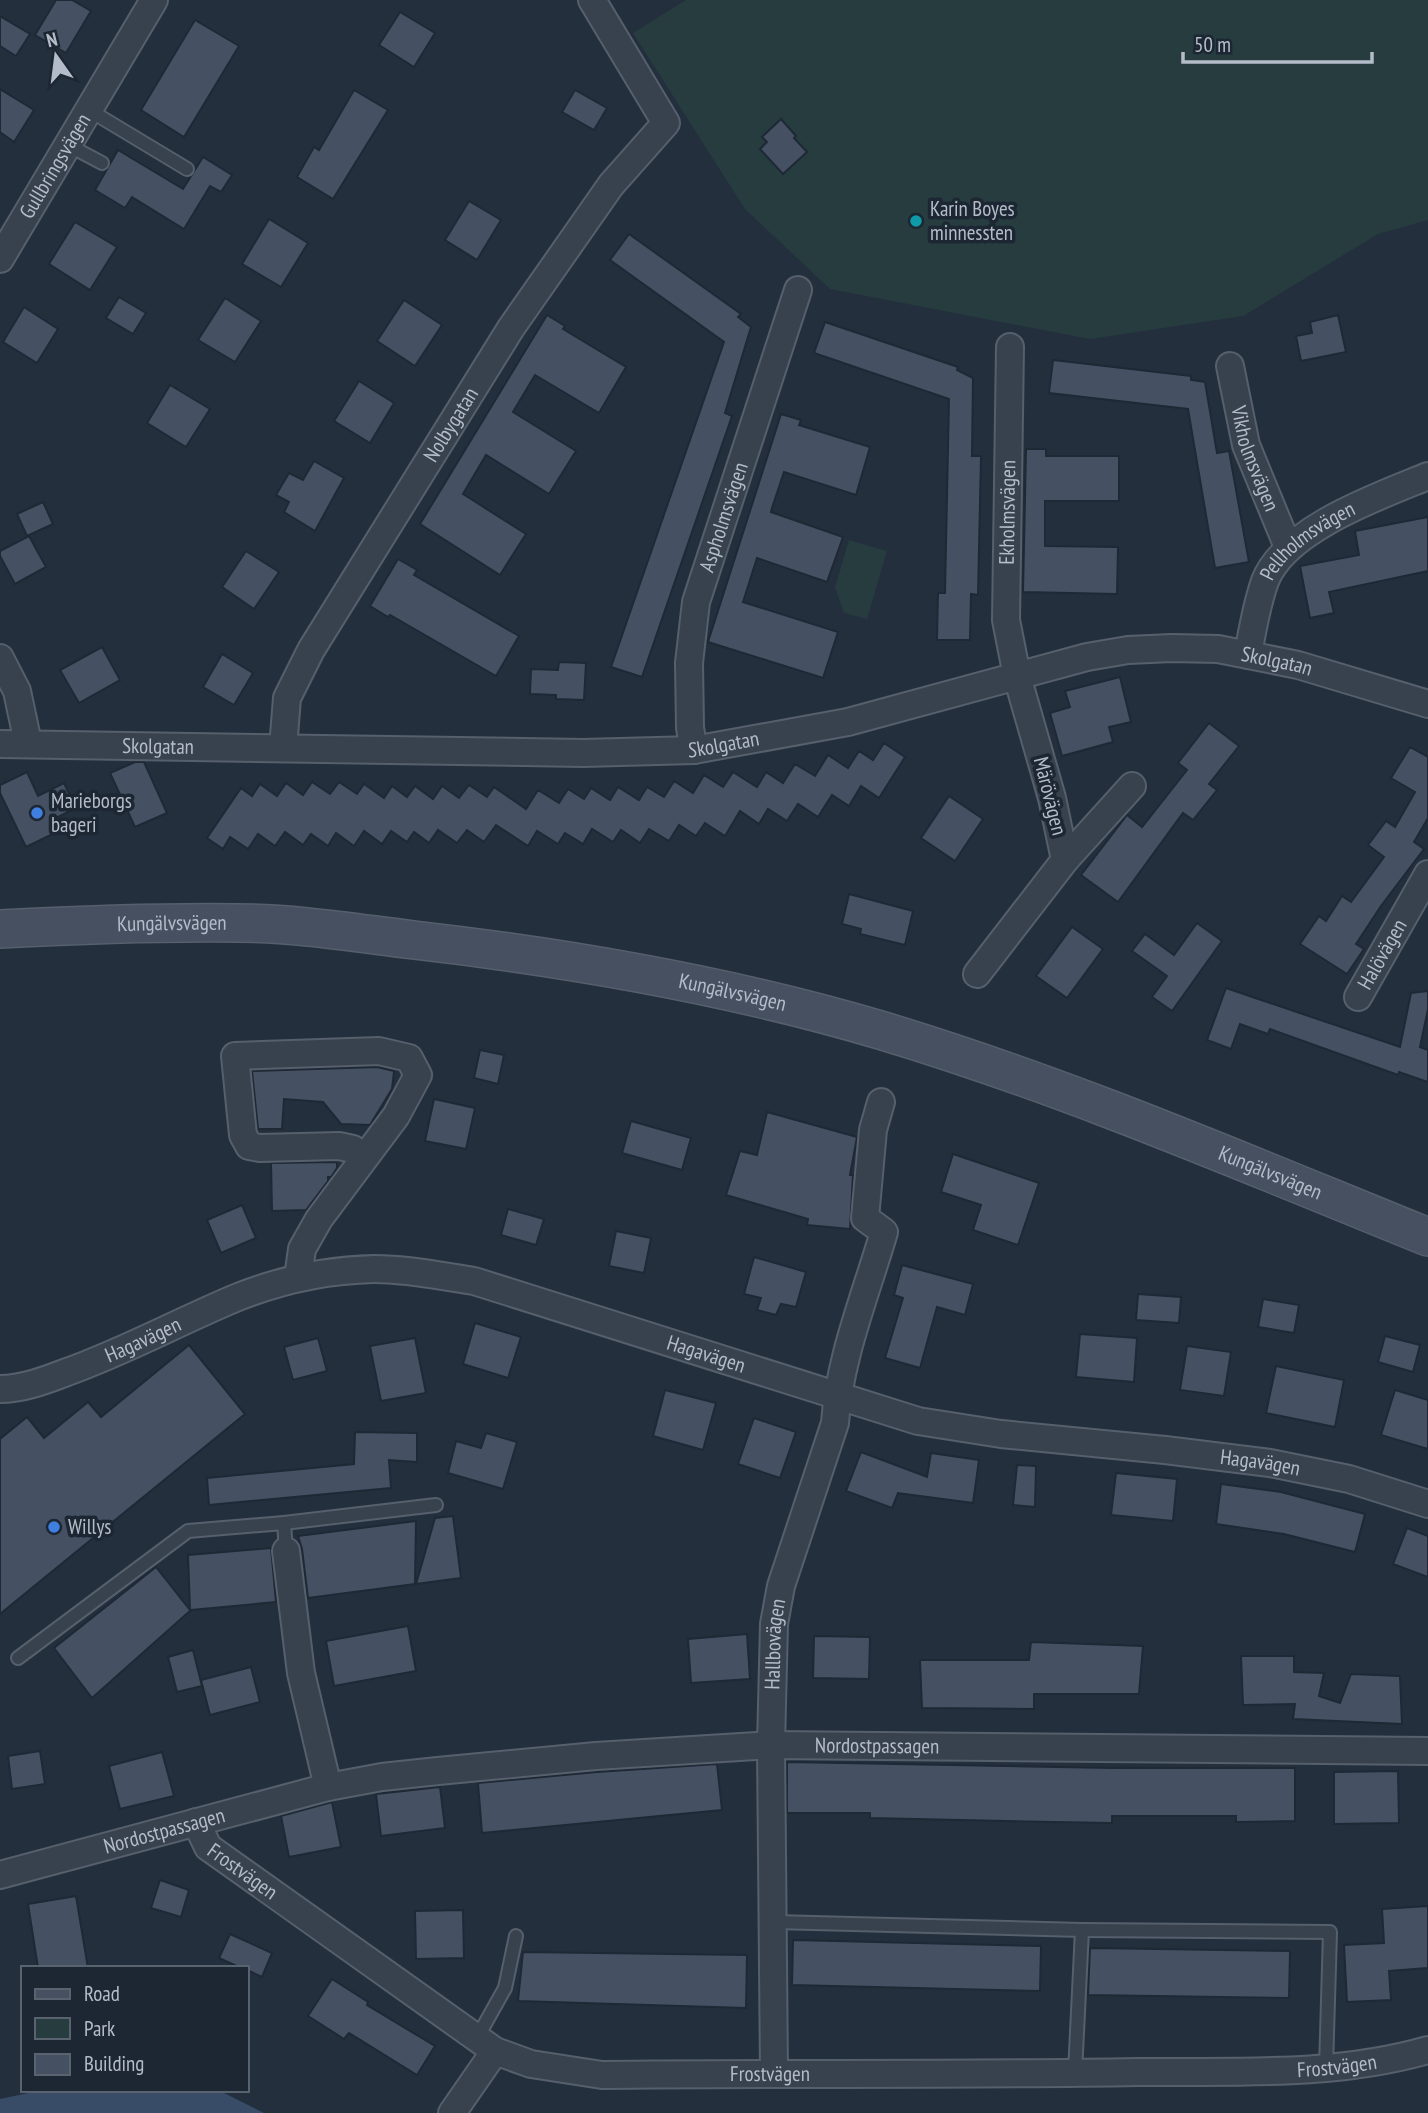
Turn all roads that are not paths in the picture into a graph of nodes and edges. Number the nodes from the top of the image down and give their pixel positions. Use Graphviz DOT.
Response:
graph roads {
  1 [pos="154,0"];
  2 [pos="592,0"];
  3 [pos="89,110"];
  4 [pos="68,145"];
  5 [pos="102,163"];
  6 [pos="187,169"];
  7 [pos="0,259"];
  8 [pos="798,290"];
  9 [pos="1010,347"];
  10 [pos="1230,366"];
  11 [pos="1428,476"];
  12 [pos="1288,547"];
  13 [pos="1248,655"];
  14 [pos="0,658"];
  15 [pos="1017,676"];
  16 [pos="1428,704"];
  17 [pos="28,743"];
  18 [pos="0,744"];
  19 [pos="283,748"];
  20 [pos="694,750"];
  21 [pos="1132,786"];
  22 [pos="1065,860"];
  23 [pos="1428,874"];
  24 [pos="0,929"];
  25 [pos="977,974"];
  26 [pos="1359,998"];
  27 [pos="881,1102"];
  28 [pos="364,1158"];
  29 [pos="1428,1237"];
  30 [pos="298,1278"];
  31 [pos="0,1389"];
  32 [pos="837,1395"];
  33 [pos="1428,1504"];
  34 [pos="436,1505"];
  35 [pos="284,1522"];
  36 [pos="286,1551"];
  37 [pos="18,1658"];
  38 [pos="771,1745"];
  39 [pos="1428,1751"];
  40 [pos="328,1787"];
  41 [pos="196,1822"];
  42 [pos="0,1875"];
  43 [pos="774,1922"];
  44 [pos="1082,1930"];
  45 [pos="516,1936"];
  46 [pos="486,2044"];
  47 [pos="1428,2050"];
  48 [pos="1326,2069"];
  49 [pos="774,2073"];
  50 [pos="1076,2073"];
  51 [pos="452,2113"];
  1 -- 3 [label="street, Gullbringsvägen"];
  2 -- 19 [label="street, Nolbygatan"];
  3 -- 4 [label="street, Gullbringsvägen"];
  3 -- 6 [label="lane"];
  4 -- 5 [label="lane"];
  4 -- 7 [label="street, Gullbringsvägen"];
  8 -- 20 [label="street, Aspholmsvägen"];
  9 -- 15 [label="street, Ekholmsvägen"];
  10 -- 12 [label="street, Vikholmsvägen"];
  11 -- 12 [label="street, Pellholmsvägen"];
  12 -- 13 [label="street, Pellholmsvägen"];
  13 -- 15 [label="street, Skolgatan"];
  13 -- 16 [label="street, Skolgatan"];
  14 -- 17 [label="street"];
  15 -- 20 [label="street, Skolgatan"];
  15 -- 22 [label="street, Märövägen"];
  17 -- 18 [label="street, Skolgatan"];
  17 -- 19 [label="street, Skolgatan"];
  19 -- 20 [label="street, Skolgatan"];
  21 -- 22 [label="street"];
  22 -- 25 [label="street, Märövägen"];
  23 -- 26 [label="street, Halövägen"];
  24 -- 29 [label="main road, Kungälvsvägen"];
  27 -- 32 [label="street, Hallbovägen"];
  28 -- 28 [label="street"];
  28 -- 30 [label="street"];
  30 -- 31 [label="street, Hagavägen"];
  30 -- 32 [label="street, Hagavägen"];
  32 -- 33 [label="street, Hagavägen"];
  32 -- 38 [label="street, Hallbovägen"];
  34 -- 35 [label="lane"];
  35 -- 36 [label="lane"];
  35 -- 37 [label="lane"];
  36 -- 40 [label="street"];
  38 -- 39 [label="street, Nordostpassagen"];
  38 -- 40 [label="street, Nordostpassagen"];
  38 -- 43 [label="street, Hallbovägen"];
  40 -- 41 [label="street, Nordostpassagen"];
  41 -- 42 [label="street, Nordostpassagen"];
  41 -- 46 [label="street, Frostvägen"];
  43 -- 44 [label="lane"];
  43 -- 49 [label="street, Hallbovägen"];
  44 -- 48 [label="lane"];
  44 -- 50 [label="lane"];
  45 -- 46 [label="lane"];
  46 -- 49 [label="street, Frostvägen"];
  46 -- 51 [label="street"];
  47 -- 48 [label="street, Frostvägen"];
  48 -- 50 [label="street, Frostvägen"];
  49 -- 50 [label="street, Frostvägen"];
}
